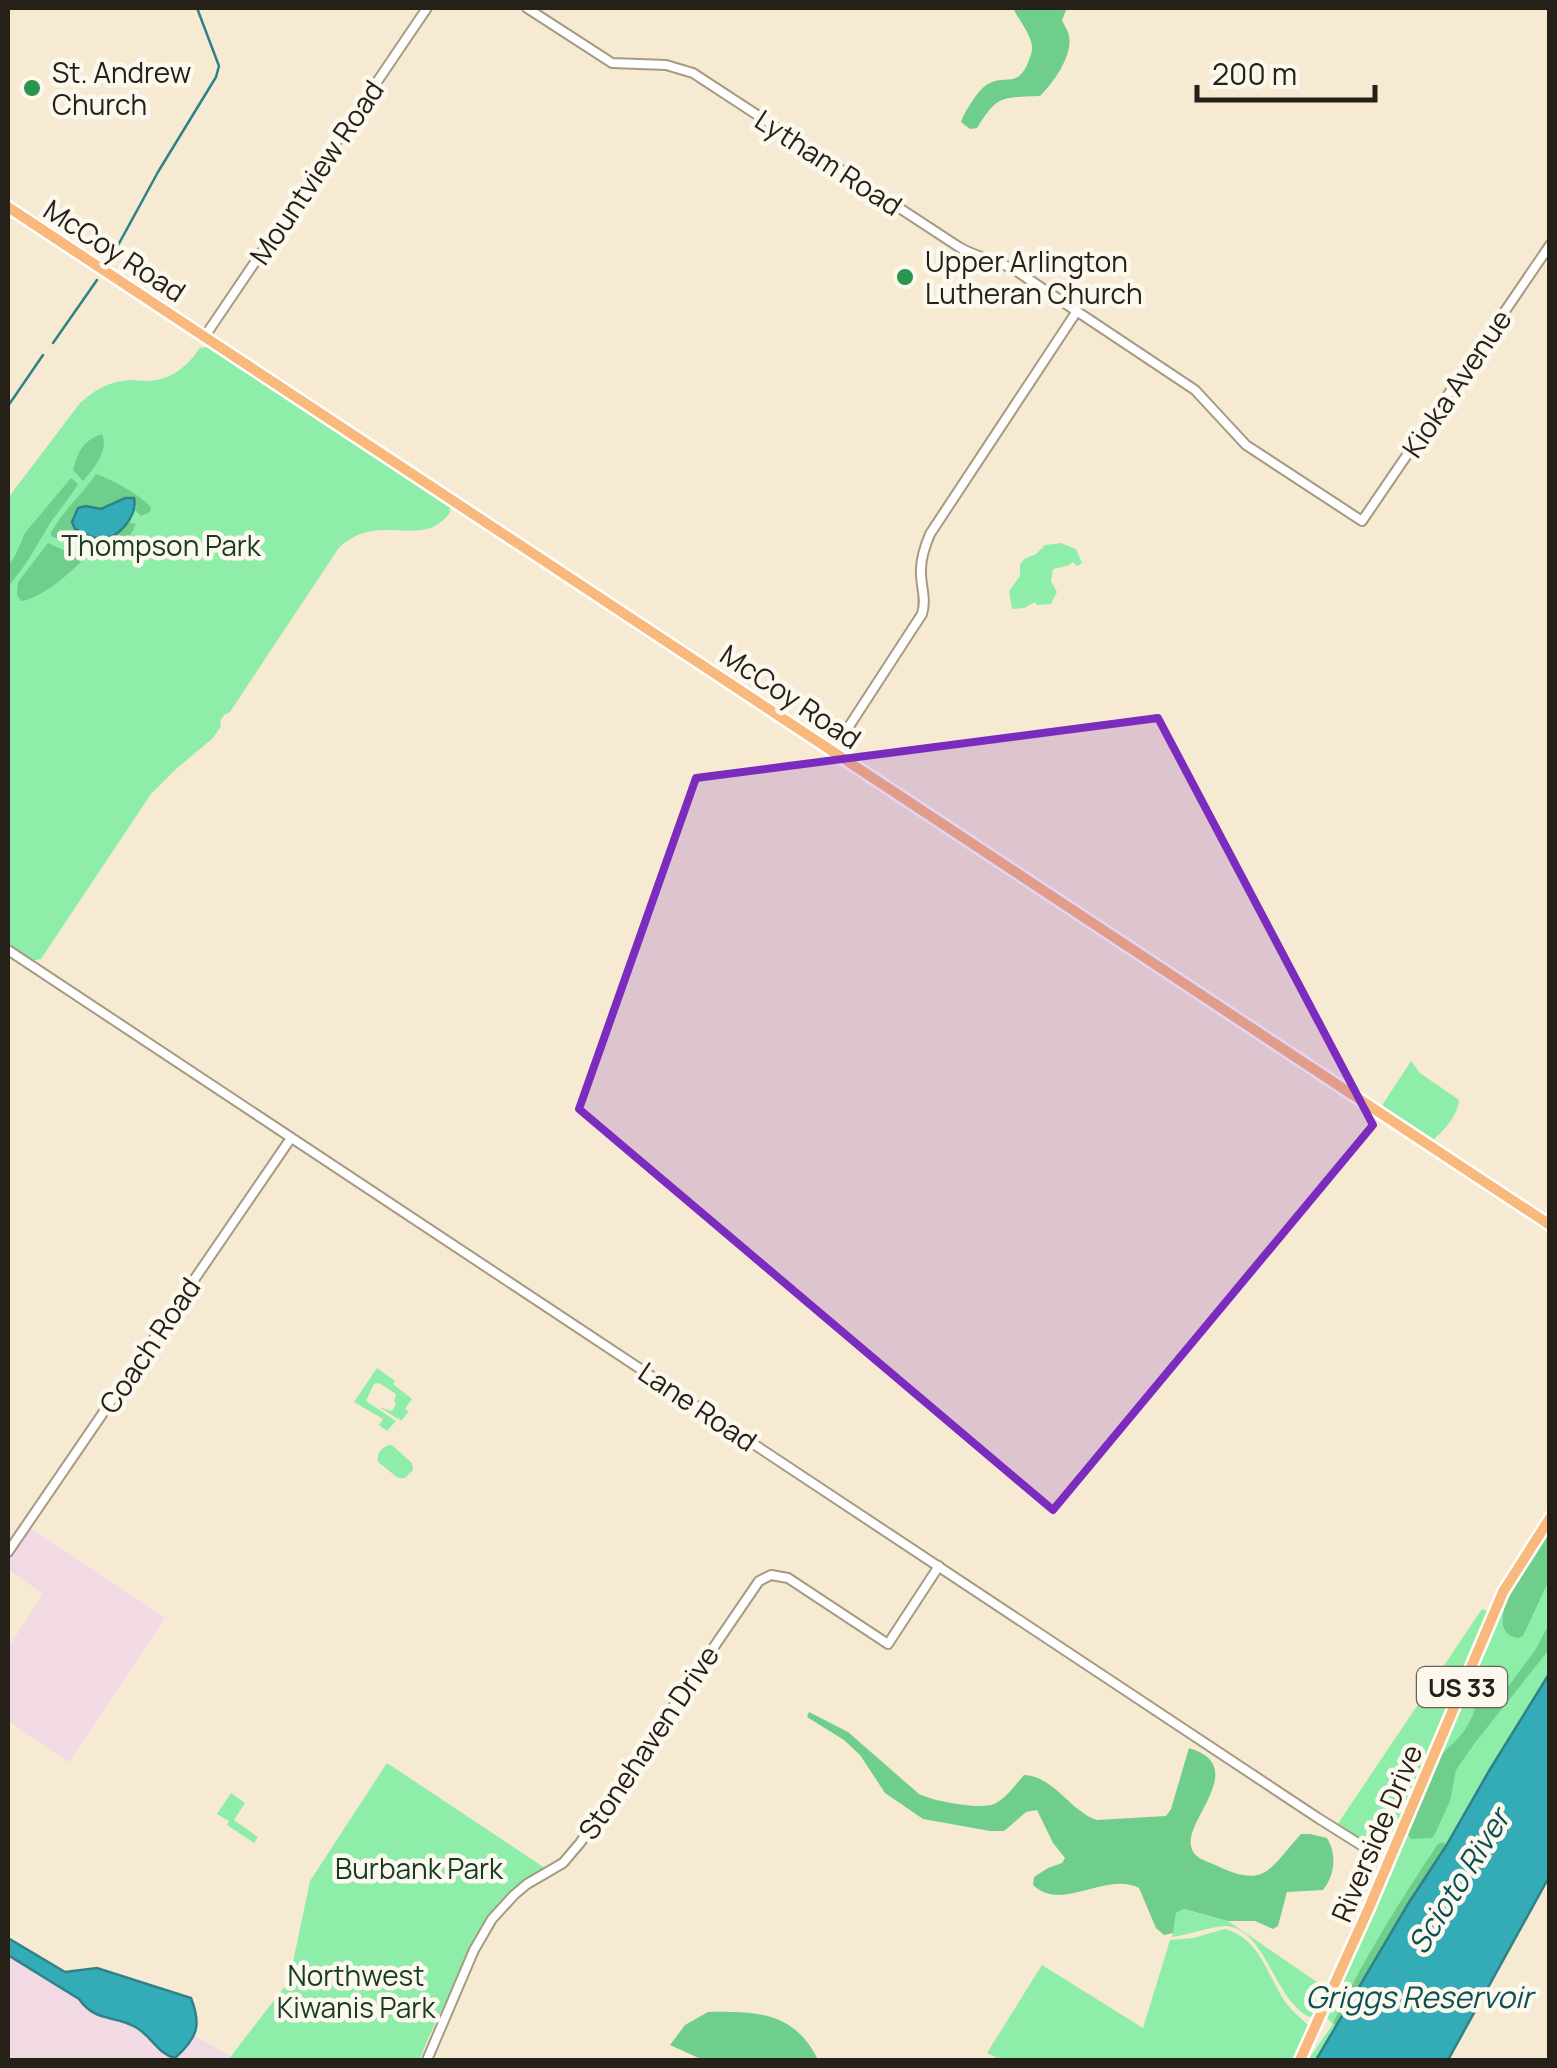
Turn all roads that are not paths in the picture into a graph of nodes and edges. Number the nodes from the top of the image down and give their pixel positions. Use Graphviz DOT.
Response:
graph roads {
  1 [pos="427,8"];
  2 [pos="527,8"];
  3 [pos="8,206"];
  4 [pos="1550,244"];
  5 [pos="1077,311"];
  6 [pos="204,336"];
  7 [pos="1362,522"];
  8 [pos="832,751"];
  9 [pos="8,950"];
  10 [pos="291,1138"];
  11 [pos="1550,1224"];
  12 [pos="1550,1518"];
  13 [pos="8,1552"];
  14 [pos="939,1566"];
  15 [pos="1388,1862"];
  16 [pos="427,2060"];
  17 [pos="1300,2060"];
  1 -- 6 [label="street, Mountview Road"];
  2 -- 5 [label="street, Lytham Road"];
  3 -- 6 [label="main road, McCoy Road"];
  4 -- 7 [label="street, Kioka Avenue"];
  5 -- 7 [label="street, Lytham Road"];
  5 -- 8 [label="street"];
  6 -- 8 [label="main road, McCoy Road"];
  8 -- 11 [label="main road, McCoy Road"];
  9 -- 10 [label="street, Lane Road"];
  10 -- 13 [label="street, Coach Road"];
  10 -- 14 [label="street, Lane Road"];
  12 -- 15 [label="main road, Riverside Drive / US 33"];
  14 -- 15 [label="street, Lane Road"];
  14 -- 16 [label="street, Stonehaven Drive"];
  15 -- 17 [label="main road, Riverside Drive / US 33"];
}
